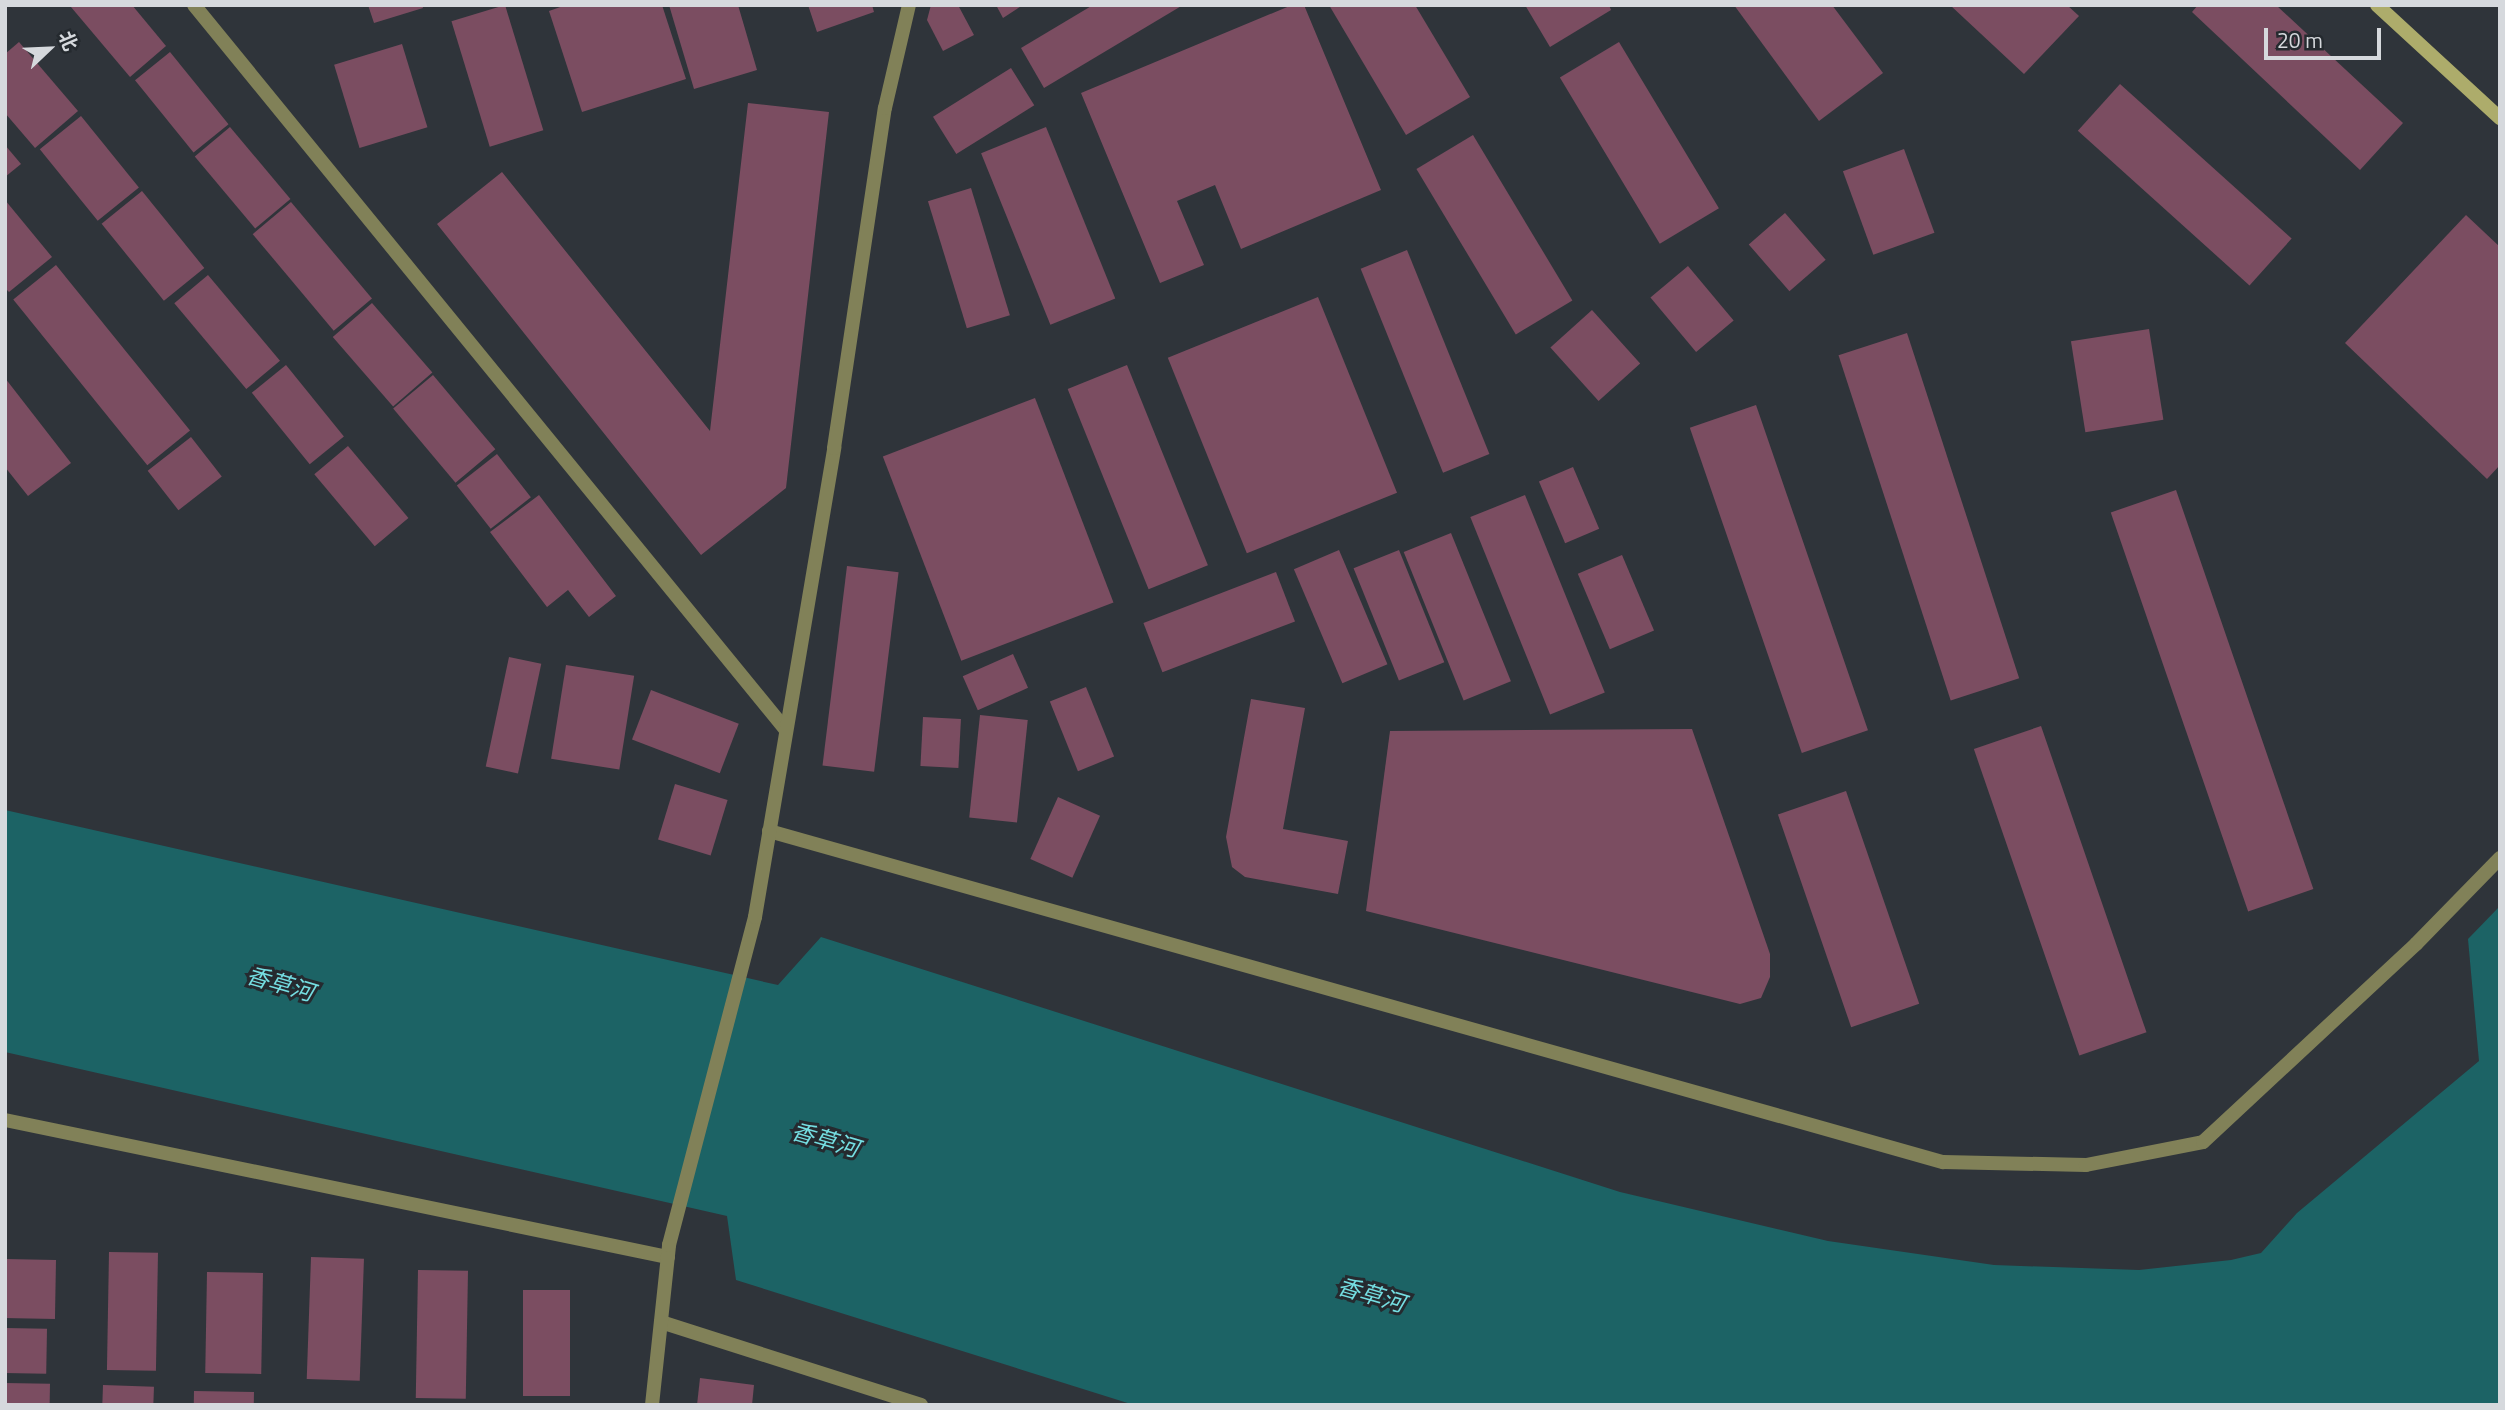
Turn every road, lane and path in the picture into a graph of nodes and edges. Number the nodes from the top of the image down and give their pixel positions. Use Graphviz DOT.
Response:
graph roads {
  1 [pos="194,5"];
  2 [pos="909,5"];
  3 [pos="2377,5"];
  4 [pos="2500,118"];
  5 [pos="786,730"];
  6 [pos="769,831"];
  7 [pos="2500,858"];
  8 [pos="5,1120"];
  9 [pos="669,1251"];
  10 [pos="661,1322"];
  11 [pos="652,1405"];
  12 [pos="921,1405"];
  1 -- 5 [label="street"];
  2 -- 5 [label="street"];
  3 -- 4 [label="street"];
  5 -- 6 [label="street"];
  6 -- 7 [label="street"];
  6 -- 9 [label="street"];
  8 -- 9 [label="street"];
  9 -- 10 [label="street"];
  10 -- 11 [label="street"];
  10 -- 12 [label="street"];
}
